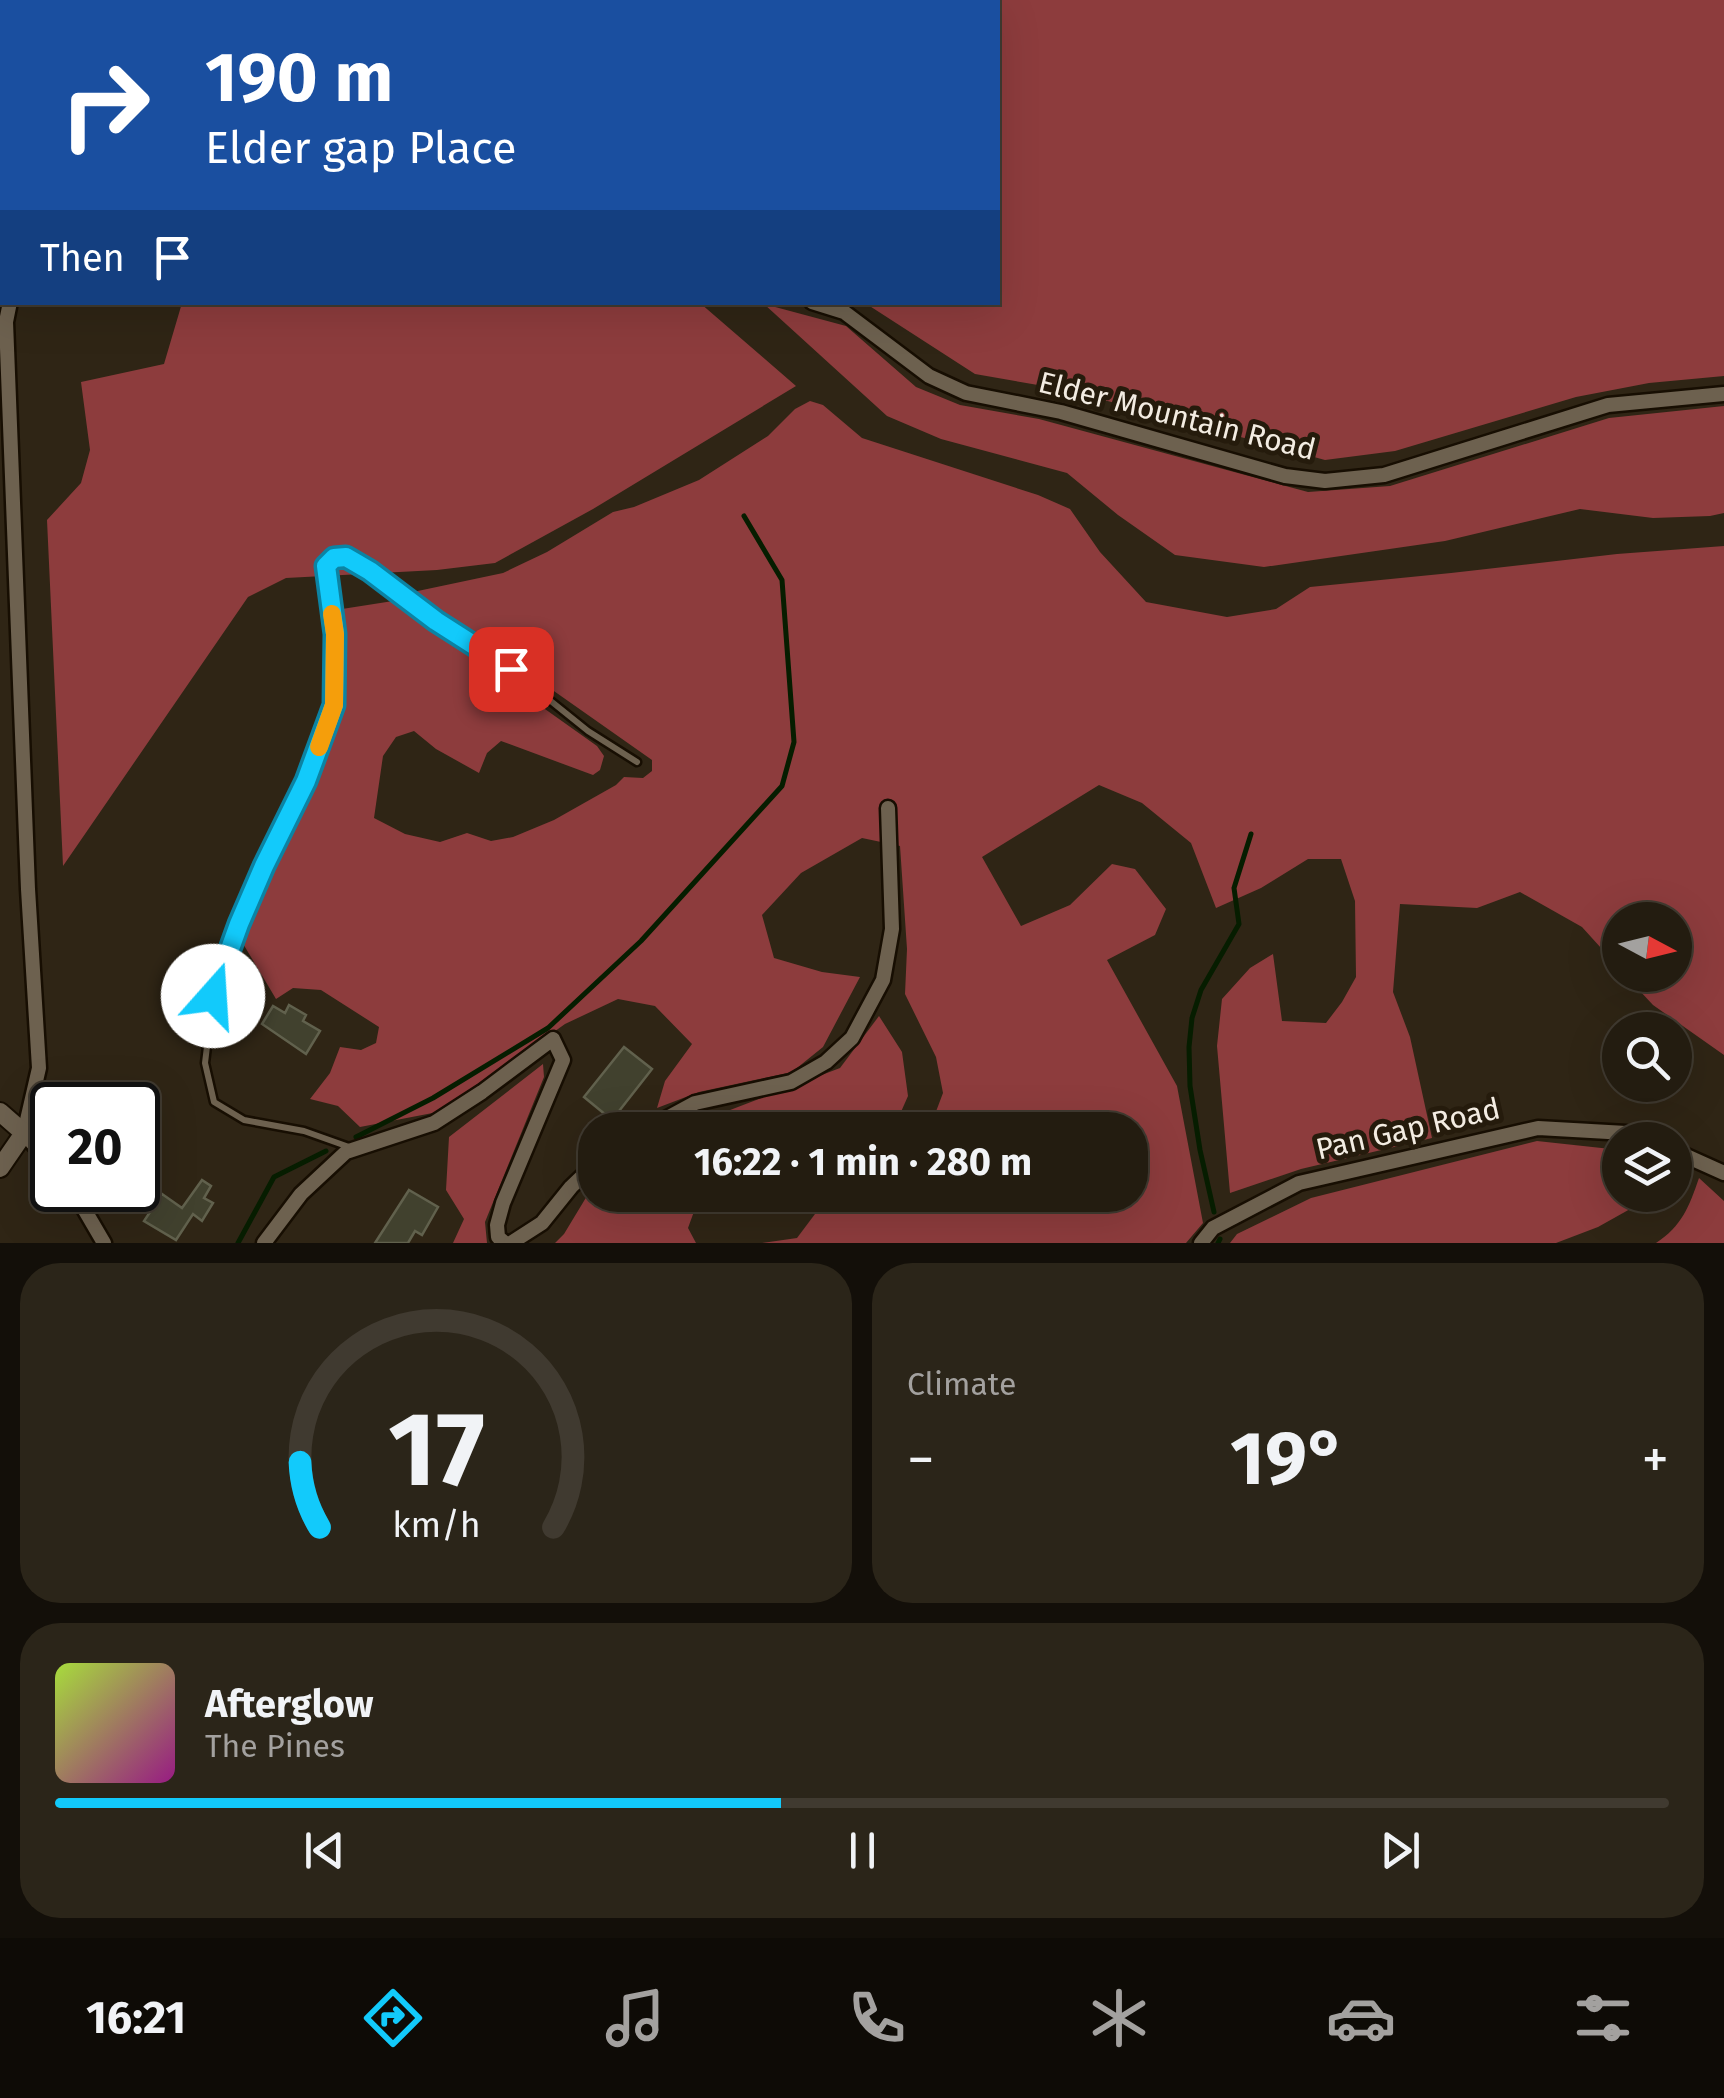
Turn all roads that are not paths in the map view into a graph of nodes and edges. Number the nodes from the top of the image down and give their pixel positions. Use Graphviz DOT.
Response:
graph roads {
  1 [pos="9,305"];
  2 [pos="822,305"];
  3 [pos="1724,394"];
  4 [pos="637,762"];
  5 [pos="888,808"];
  6 [pos="0,1112"];
  7 [pos="678,1112"];
  8 [pos="1602,1132"];
  9 [pos="24,1133"];
  10 [pos="30,1140"];
  11 [pos="355,1149"];
  12 [pos="1692,1159"];
  13 [pos="0,1168"];
  14 [pos="1724,1173"];
  15 [pos="578,1181"];
  16 [pos="86,1212"];
  17 [pos="104,1243"];
  18 [pos="264,1243"];
  19 [pos="508,1243"];
  20 [pos="1201,1243"];
  1 -- 9 [label="street"];
  2 -- 3 [label="street, Elder Mountain Road"];
  4 -- 11 [label="lane"];
  5 -- 7 [label="street"];
  6 -- 9 [label="street"];
  8 -- 20 [label="street, Pan Gap Road"];
  9 -- 10 [label="street"];
  9 -- 13 [label="street"];
  11 -- 18 [label="street"];
  11 -- 19 [label="street"];
  12 -- 14 [label="street"];
  15 -- 19 [label="street"];
  16 -- 17 [label="street"];
}
